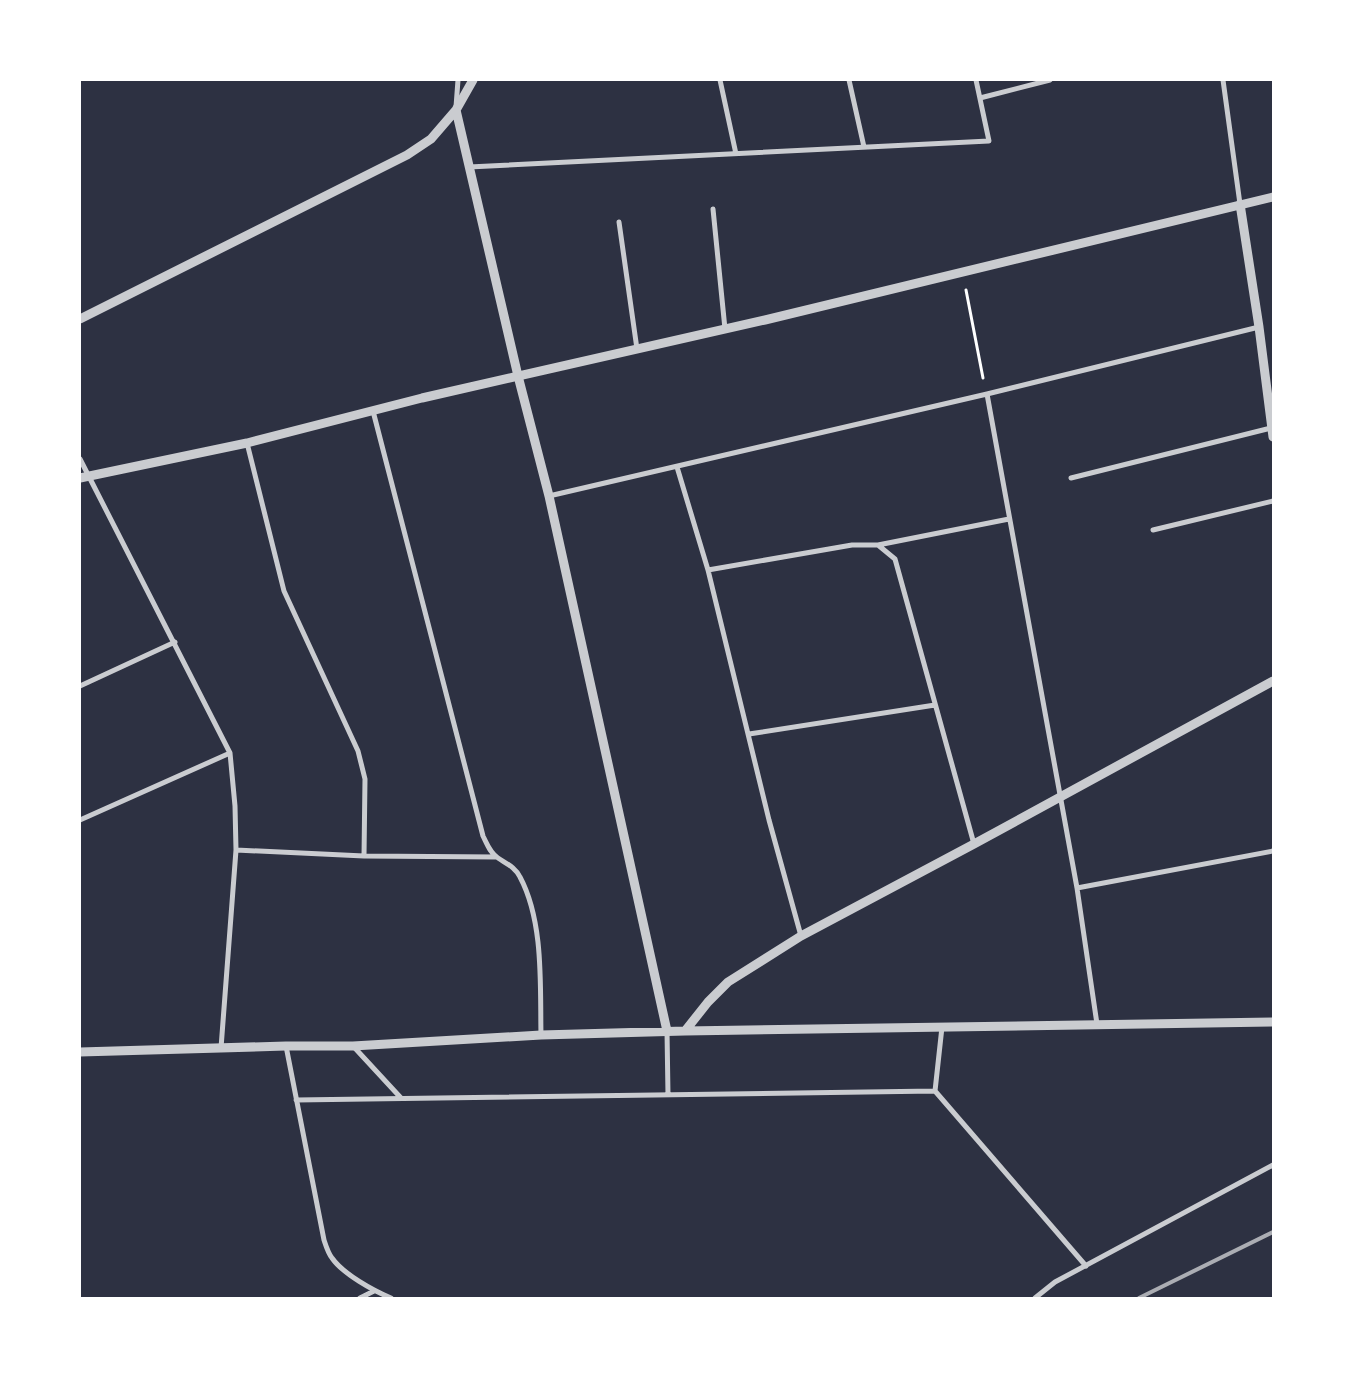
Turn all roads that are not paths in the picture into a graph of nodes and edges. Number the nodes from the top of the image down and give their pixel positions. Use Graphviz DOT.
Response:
graph roads {
  1 [pos="458,80"];
  2 [pos="473,80"];
  3 [pos="720,80"];
  4 [pos="849,80"];
  5 [pos="976,80"];
  6 [pos="1050,80"];
  7 [pos="1223,80"];
  8 [pos="980,98"];
  9 [pos="456,110"];
  10 [pos="864,147"];
  11 [pos="736,154"];
  12 [pos="469,167"];
  13 [pos="1273,197"];
  14 [pos="1240,204"];
  15 [pos="713,209"];
  16 [pos="619,222"];
  17 [pos="80,320"];
  18 [pos="1259,327"];
  19 [pos="725,329"];
  20 [pos="638,349"];
  21 [pos="518,376"];
  22 [pos="987,394"];
  23 [pos="373,411"];
  24 [pos="1272,432"];
  25 [pos="247,443"];
  26 [pos="80,459"];
  27 [pos="677,467"];
  28 [pos="84,477"];
  29 [pos="1071,478"];
  30 [pos="549,496"];
  31 [pos="1273,500"];
  32 [pos="1010,518"];
  33 [pos="1153,530"];
  34 [pos="878,545"];
  35 [pos="708,570"];
  36 [pos="175,642"];
  37 [pos="1272,683"];
  38 [pos="80,686"];
  39 [pos="935,705"];
  40 [pos="749,734"];
  41 [pos="230,753"];
  42 [pos="1060,796"];
  43 [pos="80,820"];
  44 [pos="974,844"];
  45 [pos="236,850"];
  46 [pos="1273,851"];
  47 [pos="364,856"];
  48 [pos="496,857"];
  49 [pos="1077,888"];
  50 [pos="801,936"];
  51 [pos="1273,1022"];
  52 [pos="1096,1024"];
  53 [pos="942,1028"];
  54 [pos="668,1031"];
  55 [pos="685,1031"];
  56 [pos="540,1035"];
  57 [pos="286,1046"];
  58 [pos="353,1046"];
  59 [pos="221,1048"];
  60 [pos="80,1052"];
  61 [pos="935,1091"];
  62 [pos="668,1095"];
  63 [pos="401,1098"];
  64 [pos="296,1100"];
  65 [pos="1273,1165"];
  66 [pos="1086,1266"];
  67 [pos="374,1292"];
  68 [pos="360,1298"];
  69 [pos="391,1298"];
  70 [pos="1035,1298"];
  1 -- 9 [label="street"];
  2 -- 9 [label="street"];
  3 -- 11 [label="street"];
  4 -- 10 [label="street"];
  5 -- 8 [label="street"];
  6 -- 8 [label="street"];
  7 -- 14 [label="street"];
  8 -- 10 [label="street"];
  9 -- 12 [label="street"];
  9 -- 17 [label="street"];
  10 -- 11 [label="street"];
  11 -- 12 [label="street"];
  12 -- 21 [label="street"];
  13 -- 14 [label="street"];
  14 -- 18 [label="street"];
  14 -- 19 [label="street"];
  15 -- 19 [label="street"];
  16 -- 20 [label="street"];
  18 -- 22 [label="street"];
  18 -- 24 [label="street"];
  19 -- 20 [label="street"];
  20 -- 21 [label="street"];
  21 -- 23 [label="street"];
  21 -- 30 [label="street"];
  22 -- 27 [label="street"];
  22 -- 32 [label="street"];
  23 -- 25 [label="street"];
  23 -- 48 [label="street"];
  24 -- 29 [label="street"];
  25 -- 28 [label="street"];
  25 -- 47 [label="street"];
  26 -- 28 [label="street"];
  27 -- 30 [label="street"];
  27 -- 35 [label="street"];
  28 -- 36 [label="street"];
  30 -- 54 [label="street"];
  31 -- 33 [label="street"];
  32 -- 34 [label="street"];
  32 -- 42 [label="street"];
  34 -- 35 [label="street"];
  34 -- 39 [label="street"];
  35 -- 40 [label="street"];
  36 -- 38 [label="street"];
  36 -- 41 [label="street"];
  37 -- 42 [label="street"];
  39 -- 40 [label="street"];
  39 -- 44 [label="street"];
  40 -- 50 [label="street"];
  41 -- 43 [label="street"];
  41 -- 45 [label="street"];
  42 -- 44 [label="street"];
  42 -- 49 [label="street"];
  44 -- 50 [label="street"];
  45 -- 47 [label="street"];
  45 -- 59 [label="street"];
  46 -- 49 [label="street"];
  47 -- 48 [label="street"];
  48 -- 56 [label="street"];
  49 -- 52 [label="street"];
  50 -- 55 [label="street"];
  51 -- 52 [label="street"];
  52 -- 53 [label="street"];
  53 -- 55 [label="street"];
  53 -- 61 [label="street"];
  54 -- 55 [label="street"];
  54 -- 56 [label="street"];
  54 -- 62 [label="street"];
  56 -- 58 [label="street"];
  57 -- 58 [label="street"];
  57 -- 59 [label="street"];
  57 -- 64 [label="street"];
  58 -- 63 [label="street"];
  59 -- 60 [label="street"];
  61 -- 62 [label="street"];
  61 -- 66 [label="street"];
  62 -- 63 [label="street"];
  63 -- 64 [label="street"];
  64 -- 67 [label="street"];
  65 -- 66 [label="street"];
  66 -- 70 [label="street"];
  67 -- 68 [label="street"];
  67 -- 69 [label="street"];
}
